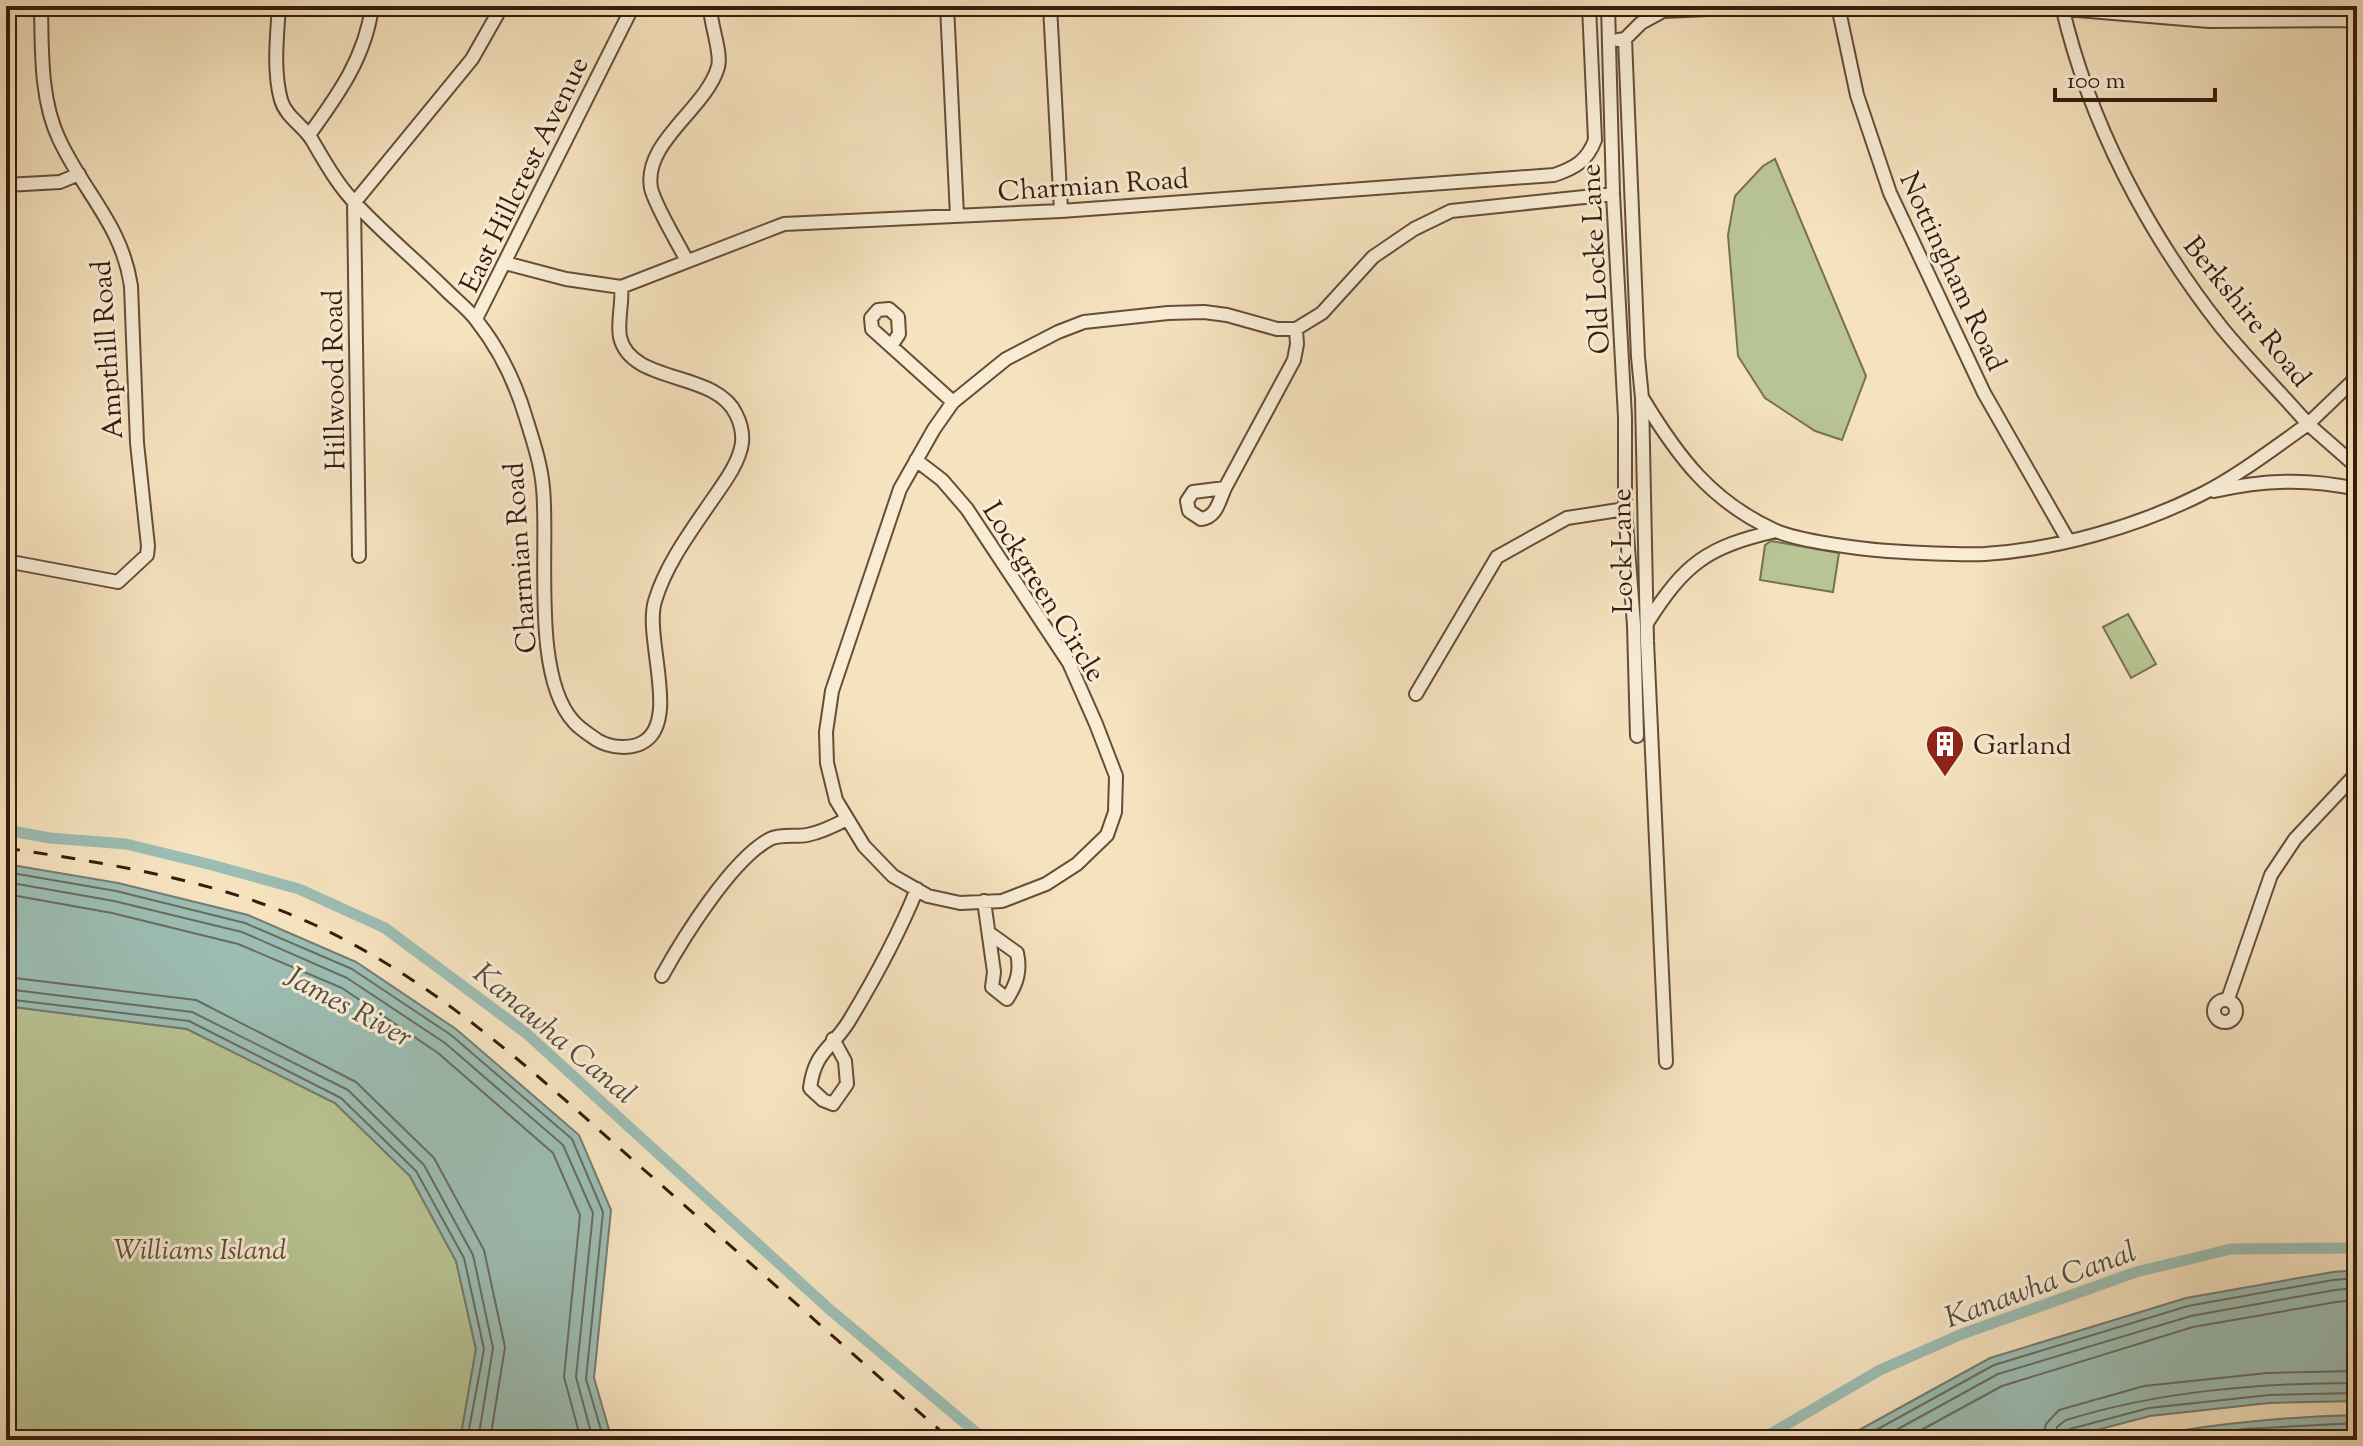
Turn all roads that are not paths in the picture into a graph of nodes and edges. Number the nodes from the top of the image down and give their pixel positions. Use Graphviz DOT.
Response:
graph roads {
  1 [pos="41,6"];
  2 [pos="279,6"];
  3 [pos="372,6"];
  4 [pos="502,6"];
  5 [pos="633,6"];
  6 [pos="710,6"];
  7 [pos="947,6"];
  8 [pos="1050,6"];
  9 [pos="1589,6"];
  10 [pos="1608,6"];
  11 [pos="1777,6"];
  12 [pos="1838,6"];
  13 [pos="2028,6"];
  14 [pos="2182,6"];
  15 [pos="2331,6"];
  16 [pos="2353,6"];
  17 [pos="2062,8"];
  18 [pos="2355,20"];
  19 [pos="1618,40"];
  20 [pos="2357,64"];
  21 [pos="309,135"];
  22 [pos="79,174"];
  23 [pos="6,185"];
  24 [pos="1613,194"];
  25 [pos="354,203"];
  26 [pos="1061,211"];
  27 [pos="957,216"];
  28 [pos="687,261"];
  29 [pos="505,263"];
  30 [pos="621,287"];
  31 [pos="476,319"];
  32 [pos="1296,329"];
  33 [pos="891,346"];
  34 [pos="1638,357"];
  35 [pos="1623,358"];
  36 [pos="2357,377"];
  37 [pos="1642,398"];
  38 [pos="953,402"];
  39 [pos="2308,424"];
  40 [pos="916,460"];
  41 [pos="2357,467"];
  42 [pos="1225,488"];
  43 [pos="2357,489"];
  44 [pos="2203,493"];
  45 [pos="1625,509"];
  46 [pos="1776,531"];
  47 [pos="2068,540"];
  48 [pos="359,556"];
  49 [pos="6,561"];
  50 [pos="1647,624"];
  51 [pos="1416,694"];
  52 [pos="1637,736"];
  53 [pos="2357,773"];
  54 [pos="847,819"];
  55 [pos="917,889"];
  56 [pos="984,901"];
  57 [pos="989,933"];
  58 [pos="662,976"];
  59 [pos="2228,999"];
  60 [pos="833,1039"];
  61 [pos="1666,1062"];
  1 -- 22 [label="street, Ampthill Road"];
  2 -- 21 [label="street, Charmian Road"];
  3 -- 21 [label="street"];
  4 -- 25 [label="street"];
  5 -- 29 [label="street, East Hillcrest Avenue"];
  6 -- 28 [label="street"];
  7 -- 27 [label="street"];
  8 -- 26 [label="street"];
  9 -- 26 [label="street, Charmian Road"];
  10 -- 19 [label="street, Old Locke Lane"];
  11 -- 19 [label="street"];
  12 -- 47 [label="street, Nottingham Road"];
  13 -- 17 [label="street"];
  14 -- 15 [label="street"];
  16 -- 18 [label="street"];
  17 -- 18 [label="street"];
  17 -- 39 [label="street, Berkshire Road"];
  18 -- 20 [label="street"];
  19 -- 24 [label="street, Old Locke Lane"];
  19 -- 34 [label="street, Lock Lane"];
  21 -- 25 [label="street, Charmian Road"];
  22 -- 23 [label="street"];
  22 -- 49 [label="street, Ampthill Road"];
  24 -- 32 [label="street"];
  24 -- 35 [label="street, Old Locke Lane"];
  25 -- 31 [label="street, Charmian Road"];
  25 -- 48 [label="street, Hillwood Road"];
  26 -- 27 [label="street, Charmian Road"];
  27 -- 28 [label="street, Charmian Road"];
  28 -- 30 [label="street, Charmian Road"];
  29 -- 30 [label="street, Charmian Road"];
  29 -- 31 [label="street, East Hillcrest Avenue"];
  30 -- 31 [label="street, Charmian Road"];
  32 -- 38 [label="street, Lockgreen Circle"];
  32 -- 42 [label="street"];
  33 -- 38 [label="street"];
  34 -- 35 [label="street"];
  34 -- 37 [label="street, Lock Lane"];
  35 -- 45 [label="street, Old Locke Lane"];
  36 -- 39 [label="street"];
  37 -- 46 [label="street"];
  37 -- 50 [label="street, Lock Lane"];
  38 -- 40 [label="street, Lockgreen Circle"];
  39 -- 41 [label="street, Berkshire Road"];
  39 -- 44 [label="street"];
  40 -- 54 [label="street, Lockgreen Circle"];
  40 -- 56 [label="street, Lockgreen Circle"];
  43 -- 44 [label="street"];
  44 -- 47 [label="street"];
  45 -- 51 [label="street"];
  45 -- 52 [label="street, Old Locke Lane"];
  46 -- 47 [label="street"];
  46 -- 50 [label="street"];
  50 -- 61 [label="street, Lock Lane"];
  53 -- 59 [label="street"];
  54 -- 55 [label="street, Lockgreen Circle"];
  54 -- 58 [label="street"];
  55 -- 56 [label="street, Lockgreen Circle"];
  55 -- 60 [label="street"];
  56 -- 57 [label="street"];
  57 -- 57 [label="street"];
  60 -- 60 [label="street"];
}
